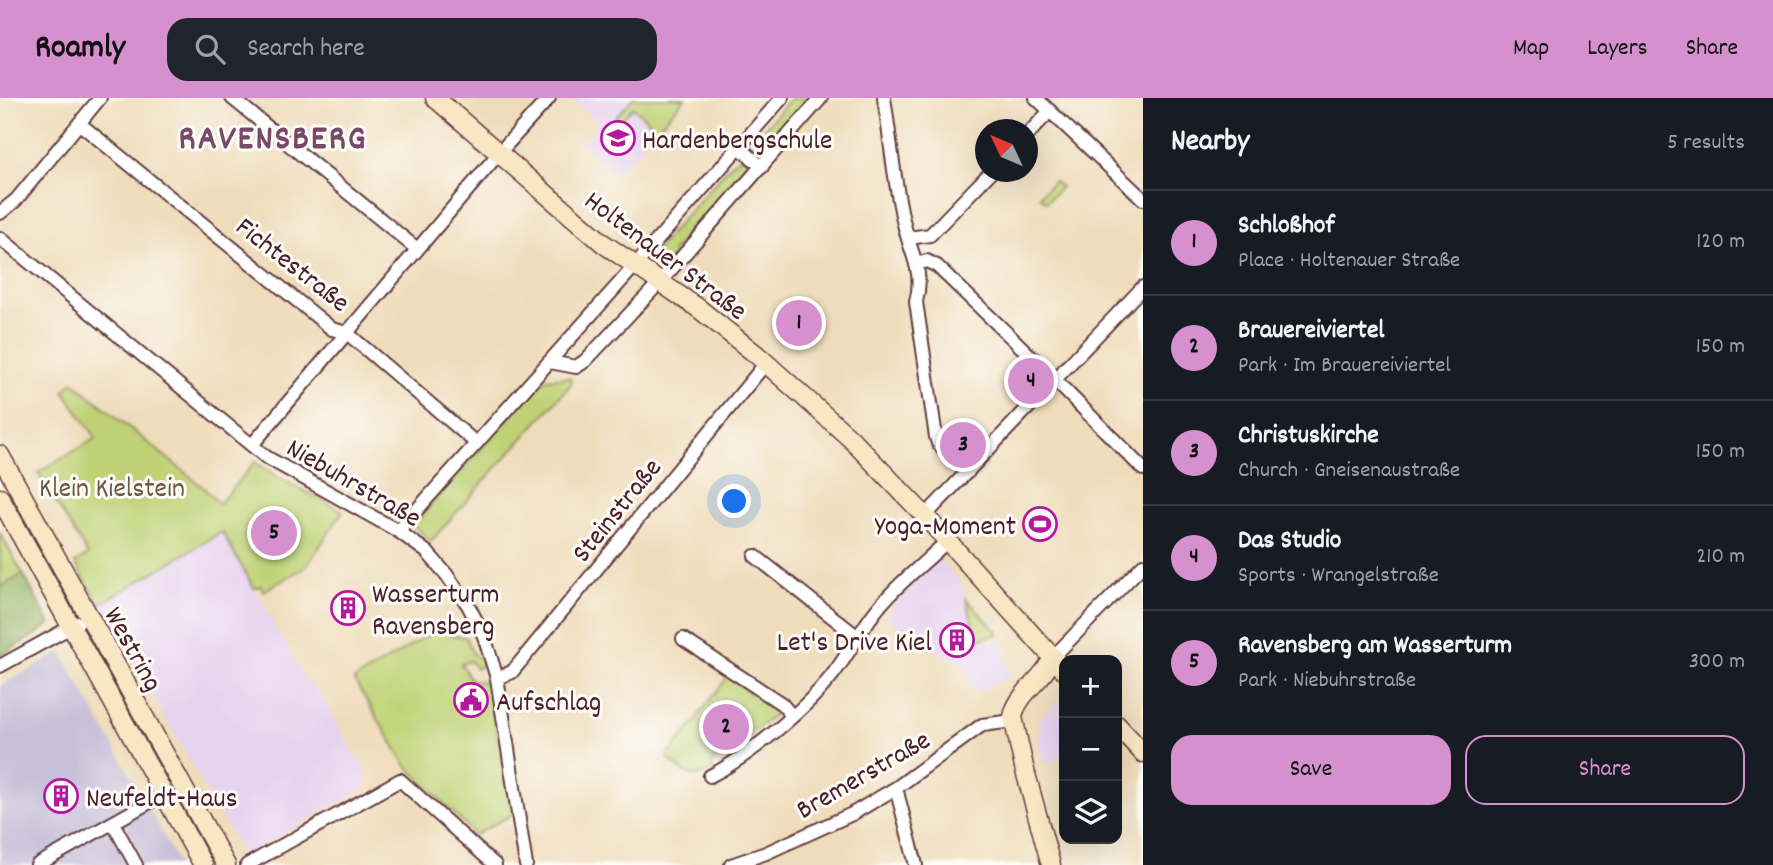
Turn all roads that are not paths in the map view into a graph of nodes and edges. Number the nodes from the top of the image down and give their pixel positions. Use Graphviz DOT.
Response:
graph roads {
  1 [pos="100,98"];
  2 [pos="232,98"];
  3 [pos="435,98"];
  4 [pos="549,98"];
  5 [pos="782,98"];
  6 [pos="821,98"];
  7 [pos="884,98"];
  8 [pos="1036,98"];
  9 [pos="1050,111"];
  10 [pos="1038,123"];
  11 [pos="80,124"];
  12 [pos="738,146"];
  13 [pos="499,153"];
  14 [pos="762,167"];
  15 [pos="981,182"];
  16 [pos="1143,199"];
  17 [pos="0,212"];
  18 [pos="0,238"];
  19 [pos="908,238"];
  20 [pos="418,249"];
  21 [pos="916,264"];
  22 [pos="635,266"];
  23 [pos="660,282"];
  24 [pos="1143,287"];
  25 [pos="347,333"];
  26 [pos="550,362"];
  27 [pos="766,363"];
  28 [pos="1054,381"];
  29 [pos="477,443"];
  30 [pos="252,446"];
  31 [pos="0,455"];
  32 [pos="1143,469"];
  33 [pos="968,472"];
  34 [pos="0,498"];
  35 [pos="925,516"];
  36 [pos="398,531"];
  37 [pos="947,541"];
  38 [pos="755,556"];
  39 [pos="1143,565"];
  40 [pos="80,622"];
  41 [pos="859,638"];
  42 [pos="683,639"];
  43 [pos="1067,655"];
  44 [pos="1059,664"];
  45 [pos="0,666"];
  46 [pos="497,678"];
  47 [pos="1016,711"];
  48 [pos="792,716"];
  49 [pos="1122,731"];
  50 [pos="1143,754"];
  51 [pos="710,776"];
  52 [pos="896,788"];
  53 [pos="164,794"];
  54 [pos="113,823"];
  55 [pos="768,859"];
  56 [pos="37,865"];
  57 [pos="136,865"];
  58 [pos="203,865"];
  59 [pos="226,865"];
  60 [pos="247,865"];
  61 [pos="495,865"];
  62 [pos="526,865"];
  63 [pos="731,865"];
  64 [pos="916,865"];
  65 [pos="1051,865"];
  1 -- 11 [label="street"];
  2 -- 20 [label="street"];
  3 -- 13 [label="main road, Holtenauer Straße"];
  4 -- 13 [label="street"];
  5 -- 12 [label="street"];
  6 -- 14 [label="street"];
  7 -- 19 [label="street"];
  8 -- 9 [label="street"];
  9 -- 10 [label="street"];
  9 -- 16 [label="street"];
  11 -- 17 [label="street"];
  11 -- 25 [label="street, Fichtestraße"];
  12 -- 14 [label="street"];
  12 -- 22 [label="street"];
  13 -- 20 [label="street"];
  13 -- 22 [label="main road, Holtenauer Straße"];
  14 -- 23 [label="street"];
  15 -- 19 [label="street"];
  18 -- 30 [label="street, Niebuhrstraße"];
  19 -- 21 [label="street"];
  20 -- 25 [label="street"];
  21 -- 28 [label="street"];
  21 -- 33 [label="street"];
  22 -- 23 [label="main road, Holtenauer Straße"];
  22 -- 26 [label="street"];
  23 -- 26 [label="street"];
  23 -- 27 [label="main road, Holtenauer Straße"];
  24 -- 28 [label="street"];
  25 -- 29 [label="street, Fichtestraße"];
  25 -- 30 [label="street"];
  26 -- 29 [label="street"];
  27 -- 35 [label="main road, Holtenauer Straße"];
  27 -- 46 [label="street, Steinstraße"];
  28 -- 32 [label="street"];
  28 -- 33 [label="street"];
  29 -- 36 [label="street"];
  30 -- 36 [label="street, Niebuhrstraße"];
  31 -- 40 [label="main road, Westring"];
  33 -- 35 [label="street"];
  34 -- 40 [label="main road, Westring"];
  35 -- 37 [label="main road, Holtenauer Straße"];
  36 -- 46 [label="street, Niebuhrstraße"];
  37 -- 41 [label="street"];
  37 -- 44 [label="main road, Holtenauer Straße"];
  38 -- 41 [label="street"];
  39 -- 43 [label="street"];
  40 -- 45 [label="street"];
  40 -- 53 [label="main road, Westring"];
  40 -- 59 [label="main road, Westring"];
  41 -- 48 [label="street"];
  42 -- 48 [label="street"];
  44 -- 47 [label="main road"];
  46 -- 62 [label="street, Niebuhrstraße"];
  47 -- 52 [label="street, Bremerstraße"];
  47 -- 65 [label="main road"];
  48 -- 51 [label="street"];
  49 -- 50 [label="main road"];
  52 -- 55 [label="street, Bremerstraße"];
  52 -- 64 [label="street"];
  53 -- 54 [label="street"];
  53 -- 58 [label="main road, Westring"];
  54 -- 56 [label="street"];
  54 -- 57 [label="street"];
  55 -- 63 [label="street, Bremerstraße"];
  60 -- 61 [label="street"];
}
